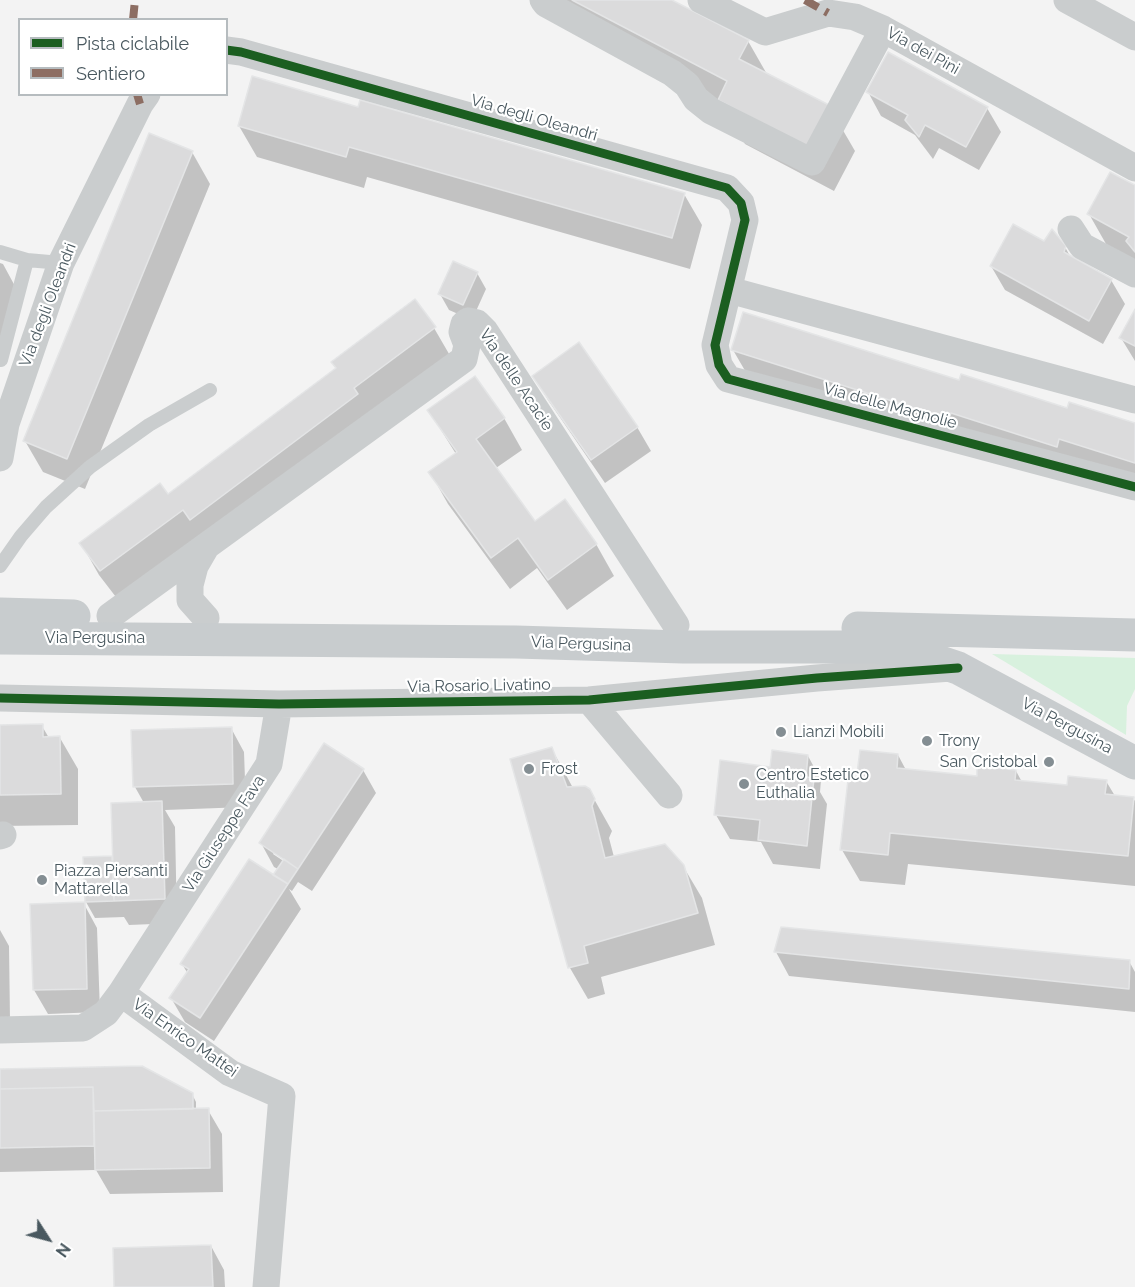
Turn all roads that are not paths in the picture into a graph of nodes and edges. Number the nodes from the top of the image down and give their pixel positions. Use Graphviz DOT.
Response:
graph roads {
  1 [pos="543,0"];
  2 [pos="701,0"];
  3 [pos="1067,0"];
  4 [pos="817,6"];
  5 [pos="883,29"];
  6 [pos="1135,37"];
  7 [pos="228,50"];
  8 [pos="146,96"];
  9 [pos="1135,168"];
  10 [pos="1071,229"];
  11 [pos="0,252"];
  12 [pos="27,260"];
  13 [pos="61,262"];
  14 [pos="1135,274"];
  15 [pos="729,290"];
  16 [pos="1,360"];
  17 [pos="210,390"];
  18 [pos="1135,400"];
  19 [pos="0,458"];
  20 [pos="1135,487"];
  21 [pos="209,544"];
  22 [pos="0,566"];
  23 [pos="0,614"];
  24 [pos="110,616"];
  25 [pos="206,618"];
  26 [pos="676,625"];
  27 [pos="1135,635"];
  28 [pos="0,638"];
  29 [pos="958,668"];
  30 [pos="0,698"];
  31 [pos="589,700"];
  32 [pos="279,704"];
  33 [pos="1135,763"];
  34 [pos="669,795"];
  35 [pos="121,993"];
  36 [pos="0,1030"];
  37 [pos="266,1287"];
  1 -- 5 [label="street"];
  2 -- 4 [label="street, Via dei Pini"];
  3 -- 6 [label="street"];
  4 -- 5 [label="street, Via dei Pini"];
  5 -- 9 [label="street, Via dei Pini"];
  7 -- 15 [label="street, Via degli Oleandri"];
  8 -- 13 [label="street, Via degli Oleandri"];
  10 -- 14 [label="street"];
  11 -- 12 [label="lane"];
  12 -- 13 [label="lane"];
  12 -- 16 [label="lane"];
  13 -- 19 [label="street, Via degli Oleandri"];
  15 -- 18 [label="street"];
  15 -- 20 [label="street, Via delle Magnolie"];
  17 -- 22 [label="lane"];
  21 -- 24 [label="street"];
  21 -- 25 [label="street"];
  21 -- 26 [label="street, Via delle Acacie"];
  23 -- 24 [label="main road, Via Pergusina"];
  24 -- 25 [label="main road, Via Pergusina"];
  25 -- 26 [label="main road, Via Pergusina"];
  26 -- 27 [label="main road, Via Pergusina"];
  28 -- 29 [label="main road, Via Pergusina"];
  29 -- 31 [label="street, Via Rosario Livatino"];
  29 -- 33 [label="main road, Via Pergusina"];
  30 -- 32 [label="street, Via Rosario Livatino"];
  31 -- 32 [label="street, Via Rosario Livatino"];
  31 -- 34 [label="street"];
  32 -- 35 [label="street, Via Giuseppe Fava"];
  35 -- 36 [label="street, Via Giuseppe Fava"];
  35 -- 37 [label="street, Via Enrico Mattei"];
}
